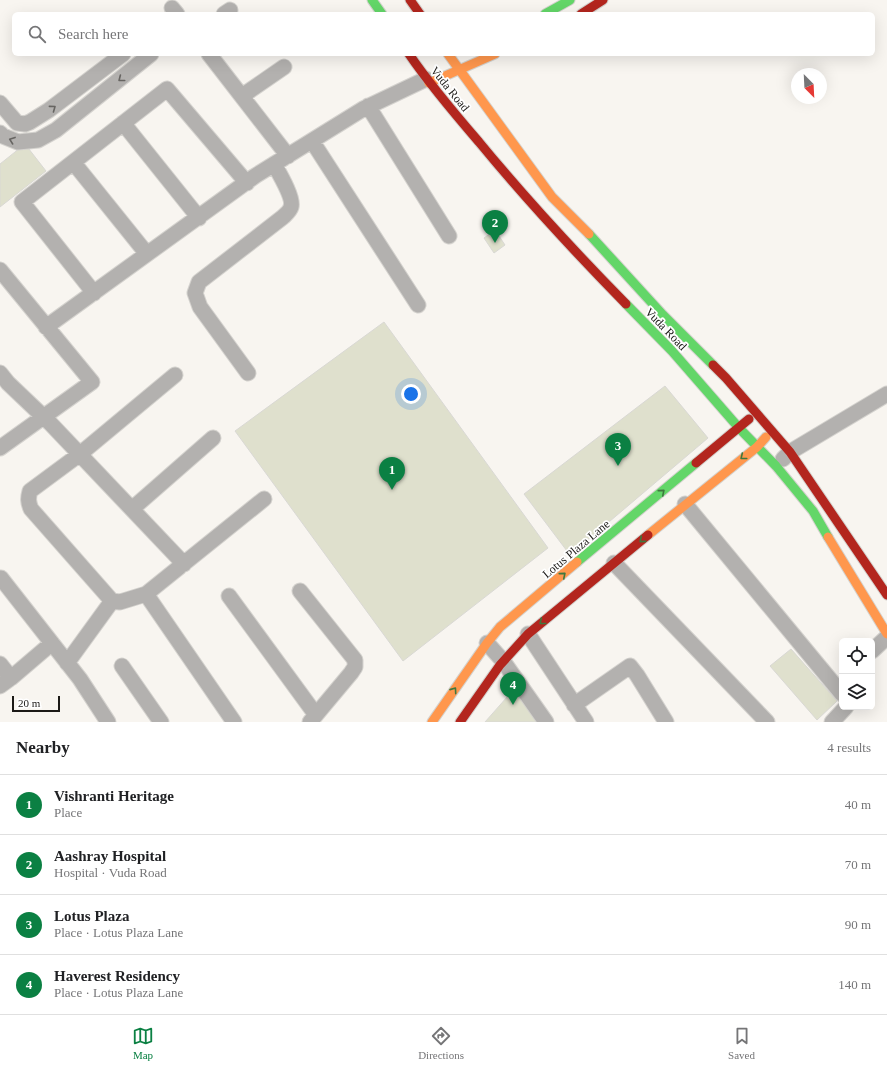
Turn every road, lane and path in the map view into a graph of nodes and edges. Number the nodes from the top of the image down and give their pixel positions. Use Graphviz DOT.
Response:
graph roads {
  1 [pos="372,0"];
  2 [pos="410,0"];
  3 [pos="570,0"];
  4 [pos="603,0"];
  5 [pos="381,12"];
  6 [pos="419,12"];
  7 [pos="549,12"];
  8 [pos="584,12"];
  9 [pos="120,56"];
  10 [pos="149,56"];
  11 [pos="211,56"];
  12 [pos="411,56"];
  13 [pos="491,56"];
  14 [pos="448,58"];
  15 [pos="284,67"];
  16 [pos="459,70"];
  17 [pos="427,76"];
  18 [pos="83,85"];
  19 [pos="242,96"];
  20 [pos="95,99"];
  21 [pos="0,103"];
  22 [pos="368,106"];
  23 [pos="123,123"];
  24 [pos="0,133"];
  25 [pos="312,141"];
  26 [pos="288,156"];
  27 [pos="73,162"];
  28 [pos="274,164"];
  29 [pos="247,183"];
  30 [pos="198,218"];
  31 [pos="449,236"];
  32 [pos="147,254"];
  33 [pos="0,270"];
  34 [pos="94,292"];
  35 [pos="418,305"];
  36 [pos="46,327"];
  37 [pos="0,373"];
  38 [pos="248,373"];
  39 [pos="175,375"];
  40 [pos="887,394"];
  41 [pos="756,412"];
  42 [pos="44,417"];
  43 [pos="739,428"];
  44 [pos="772,431"];
  45 [pos="213,438"];
  46 [pos="757,446"];
  47 [pos="0,448"];
  48 [pos="790,452"];
  49 [pos="80,454"];
  50 [pos="776,466"];
  51 [pos="264,499"];
  52 [pos="685,504"];
  53 [pos="132,509"];
  54 [pos="614,563"];
  55 [pos="184,564"];
  56 [pos="0,579"];
  57 [pos="300,591"];
  58 [pos="886,591"];
  59 [pos="146,594"];
  60 [pos="229,596"];
  61 [pos="112,601"];
  62 [pos="868,602"];
  63 [pos="500,627"];
  64 [pos="528,634"];
  65 [pos="887,636"];
  66 [pos="52,642"];
  67 [pos="488,643"];
  68 [pos="515,646"];
  69 [pos="875,648"];
  70 [pos="504,661"];
  71 [pos="67,663"];
  72 [pos="0,664"];
  73 [pos="122,666"];
  74 [pos="6,682"];
  75 [pos="839,685"];
  76 [pos="574,705"];
  77 [pos="843,710"];
  78 [pos="313,718"];
  79 [pos="765,721"];
  80 [pos="108,722"];
  81 [pos="161,722"];
  82 [pos="234,722"];
  83 [pos="432,722"];
  84 [pos="460,722"];
  85 [pos="546,722"];
  86 [pos="586,722"];
  87 [pos="666,722"];
  88 [pos="832,722"];
  1 -- 5 [label="street"];
  2 -- 6 [label="street"];
  3 -- 7 [label="street"];
  4 -- 8 [label="street"];
  9 -- 18 [label="street"];
  10 -- 20 [label="street, one-way"];
  11 -- 19 [label="street"];
  12 -- 17 [label="street, Vuda Road"];
  13 -- 16 [label="street"];
  14 -- 16 [label="street, Vuda Road"];
  15 -- 19 [label="street"];
  16 -- 17 [label="street"];
  16 -- 41 [label="street, Vuda Road"];
  17 -- 22 [label="street"];
  17 -- 43 [label="street, Vuda Road"];
  18 -- 20 [label="street"];
  21 -- 18 [label="street, one-way"];
  19 -- 26 [label="street"];
  20 -- 24 [label="street, one-way"];
  22 -- 25 [label="street"];
  22 -- 31 [label="street"];
  23 -- 27 [label="street"];
  23 -- 29 [label="street"];
  23 -- 30 [label="street"];
  25 -- 26 [label="street"];
  25 -- 35 [label="street"];
  26 -- 28 [label="street"];
  27 -- 32 [label="street"];
  27 -- 34 [label="street"];
  28 -- 29 [label="street"];
  28 -- 38 [label="street"];
  29 -- 30 [label="street"];
  30 -- 32 [label="street"];
  32 -- 34 [label="street"];
  33 -- 36 [label="street"];
  34 -- 36 [label="street"];
  36 -- 42 [label="street"];
  37 -- 42 [label="street"];
  39 -- 49 [label="street"];
  40 -- 48 [label="street"];
  41 -- 43 [label="street, Lotus Plaza Lane"];
  41 -- 44 [label="street, Vuda Road"];
  42 -- 47 [label="street"];
  42 -- 49 [label="street"];
  43 -- 46 [label="street, Vuda Road"];
  63 -- 43 [label="street, Lotus Plaza Lane, one-way"];
  44 -- 46 [label="street"];
  44 -- 48 [label="street, Vuda Road"];
  45 -- 53 [label="street"];
  46 -- 50 [label="street, Vuda Road"];
  46 -- 52 [label="street, one-way"];
  48 -- 50 [label="street"];
  48 -- 58 [label="street, Vuda Road"];
  49 -- 53 [label="street"];
  49 -- 61 [label="street"];
  50 -- 62 [label="street, Vuda Road"];
  51 -- 55 [label="street"];
  52 -- 54 [label="street, one-way"];
  52 -- 75 [label="street"];
  53 -- 55 [label="street"];
  54 -- 64 [label="street, one-way"];
  54 -- 79 [label="street"];
  55 -- 59 [label="street"];
  56 -- 66 [label="street"];
  57 -- 78 [label="street"];
  58 -- 62 [label="street"];
  59 -- 61 [label="street"];
  59 -- 82 [label="street"];
  60 -- 78 [label="street"];
  61 -- 71 [label="street"];
  62 -- 65 [label="street, Vuda Road"];
  63 -- 67 [label="street, Lotus Plaza Lane"];
  63 -- 68 [label="street"];
  64 -- 68 [label="street"];
  64 -- 76 [label="street"];
  65 -- 69 [label="street"];
  66 -- 71 [label="street"];
  66 -- 74 [label="street"];
  67 -- 70 [label="street"];
  83 -- 67 [label="street, Lotus Plaza Lane, one-way"];
  68 -- 70 [label="street"];
  70 -- 84 [label="street"];
  70 -- 85 [label="street"];
  71 -- 80 [label="street"];
  72 -- 74 [label="street"];
  73 -- 81 [label="street"];
  76 -- 86 [label="street"];
  76 -- 87 [label="street"];
  77 -- 88 [label="street"];
}
